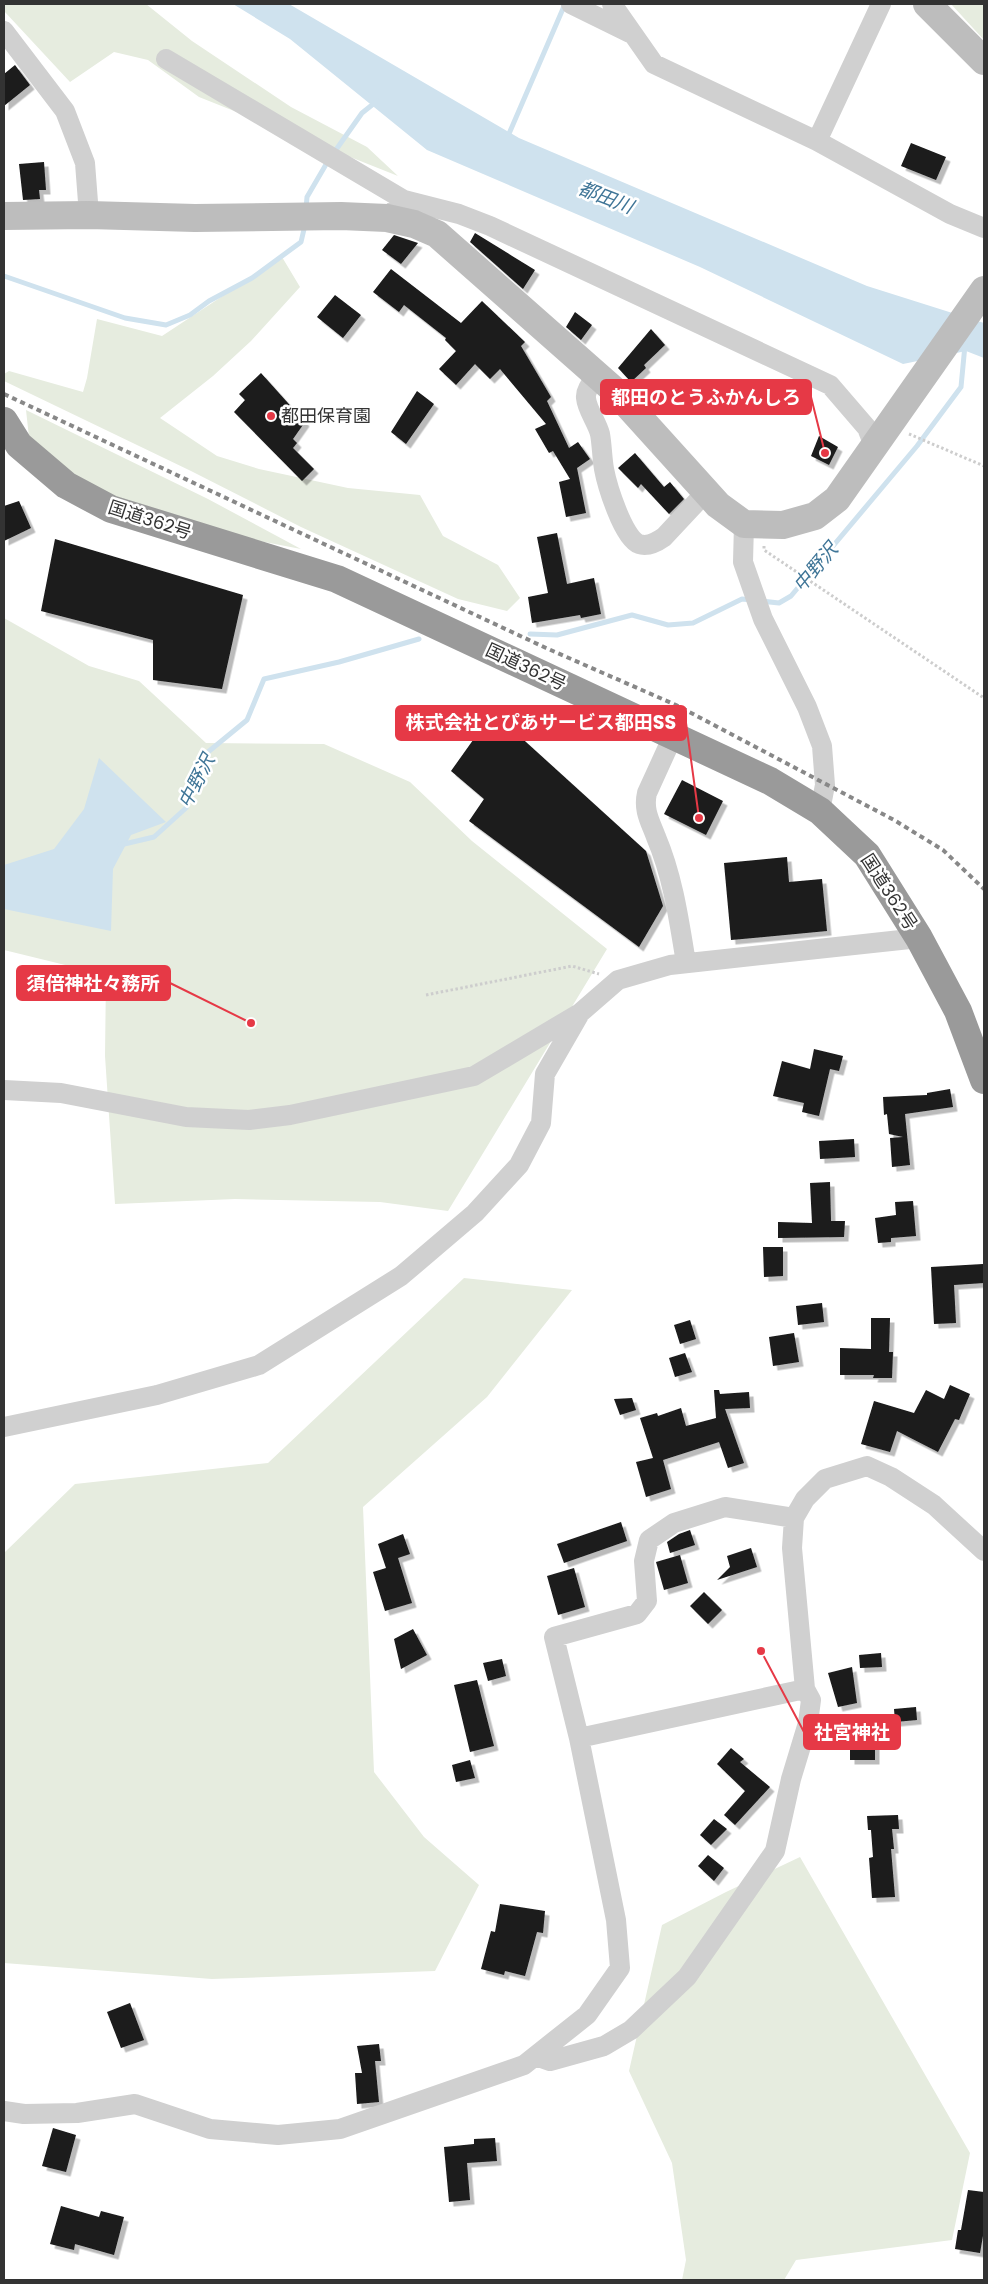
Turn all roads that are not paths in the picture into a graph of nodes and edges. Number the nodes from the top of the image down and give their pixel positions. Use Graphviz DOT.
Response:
graph roads {
  1 [pos="574,4"];
  2 [pos="612,4"];
  3 [pos="881,4"];
  4 [pos="927,4"];
  5 [pos="4,31"];
  6 [pos="633,35"];
  7 [pos="166,59"];
  8 [pos="984,61"];
  9 [pos="817,141"];
  10 [pos="395,209"];
  11 [pos="89,215"];
  12 [pos="4,216"];
  13 [pos="984,228"];
  14 [pos="984,290"];
  15 [pos="598,375"];
  16 [pos="4,421"];
  17 [pos="887,428"];
  18 [pos="706,492"];
  19 [pos="754,525"];
  20 [pos="673,736"];
  21 [pos="820,811"];
  22 [pos="919,938"];
  23 [pos="686,963"];
  24 [pos="580,1013"];
  25 [pos="984,1080"];
  26 [pos="4,1090"];
  27 [pos="4,1427"];
  28 [pos="794,1518"];
  29 [pos="984,1551"];
  30 [pos="806,1689"];
  31 [pos="579,1738"];
  32 [pos="536,2056"];
  33 [pos="4,2111"];
  1 -- 6 [label="street"];
  2 -- 6 [label="street"];
  3 -- 9 [label="street"];
  4 -- 8 [label="street"];
  5 -- 11 [label="street"];
  6 -- 9 [label="street"];
  7 -- 10 [label="street"];
  9 -- 13 [label="street"];
  10 -- 11 [label="street"];
  10 -- 15 [label="street"];
  10 -- 17 [label="street"];
  11 -- 12 [label="street"];
  14 -- 17 [label="street"];
  15 -- 18 [label="street"];
  15 -- 18 [label="street"];
  16 -- 20 [label="highway, 国道362号"];
  17 -- 19 [label="street"];
  18 -- 19 [label="street"];
  19 -- 21 [label="street"];
  20 -- 21 [label="highway, 国道362号"];
  20 -- 23 [label="street"];
  21 -- 22 [label="highway, 国道362号"];
  22 -- 23 [label="street"];
  22 -- 25 [label="highway, 国道362号"];
  23 -- 24 [label="street"];
  24 -- 26 [label="street"];
  24 -- 27 [label="street"];
  28 -- 29 [label="street"];
  28 -- 30 [label="street"];
  28 -- 31 [label="street"];
  30 -- 31 [label="street"];
  30 -- 32 [label="street"];
  31 -- 32 [label="street"];
  32 -- 33 [label="street"];
}
